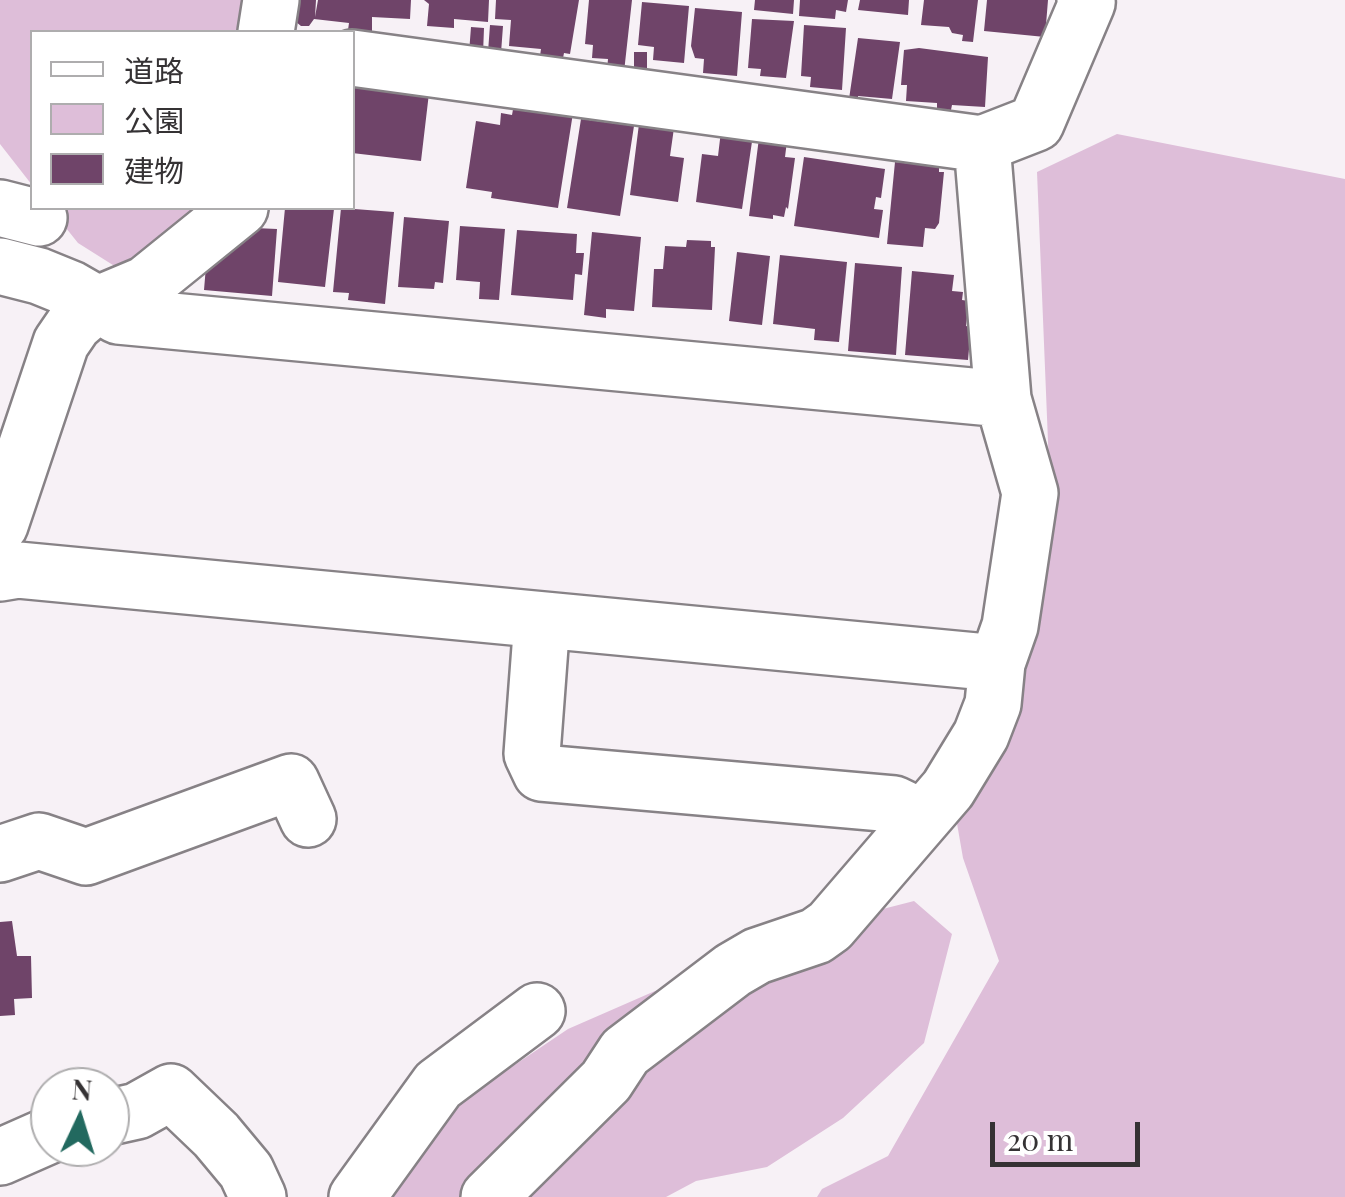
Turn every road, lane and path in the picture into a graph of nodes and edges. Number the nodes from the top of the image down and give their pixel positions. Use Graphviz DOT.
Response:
graph roads {
  1 [pos="271,0"];
  2 [pos="1084,0"];
  3 [pos="266,30"];
  4 [pos="355,58"];
  5 [pos="982,144"];
  6 [pos="238,210"];
  7 [pos="0,266"];
  8 [pos="96,305"];
  9 [pos="1003,398"];
  10 [pos="0,525"];
  11 [pos="0,573"];
  12 [pos="542,620"];
  13 [pos="997,664"];
  14 [pos="923,818"];
  15 [pos="308,819"];
  16 [pos="0,854"];
  17 [pos="537,1011"];
  18 [pos="130,1113"];
  19 [pos="30,1144"];
  20 [pos="0,1157"];
  21 [pos="376,1185"];
  22 [pos="258,1197"];
  23 [pos="489,1197"];
  1 -- 3 [label="street"];
  2 -- 5 [label="street"];
  4 -- 5 [label="street"];
  5 -- 9 [label="street"];
  6 -- 8 [label="street"];
  7 -- 8 [label="street"];
  8 -- 9 [label="street"];
  8 -- 10 [label="street"];
  9 -- 13 [label="street"];
  11 -- 12 [label="street"];
  12 -- 13 [label="street"];
  12 -- 14 [label="street"];
  13 -- 14 [label="street"];
  14 -- 23 [label="street"];
  15 -- 16 [label="street"];
  17 -- 21 [label="street"];
  18 -- 22 [label="street"];
  19 -- 20 [label="street"];
}
